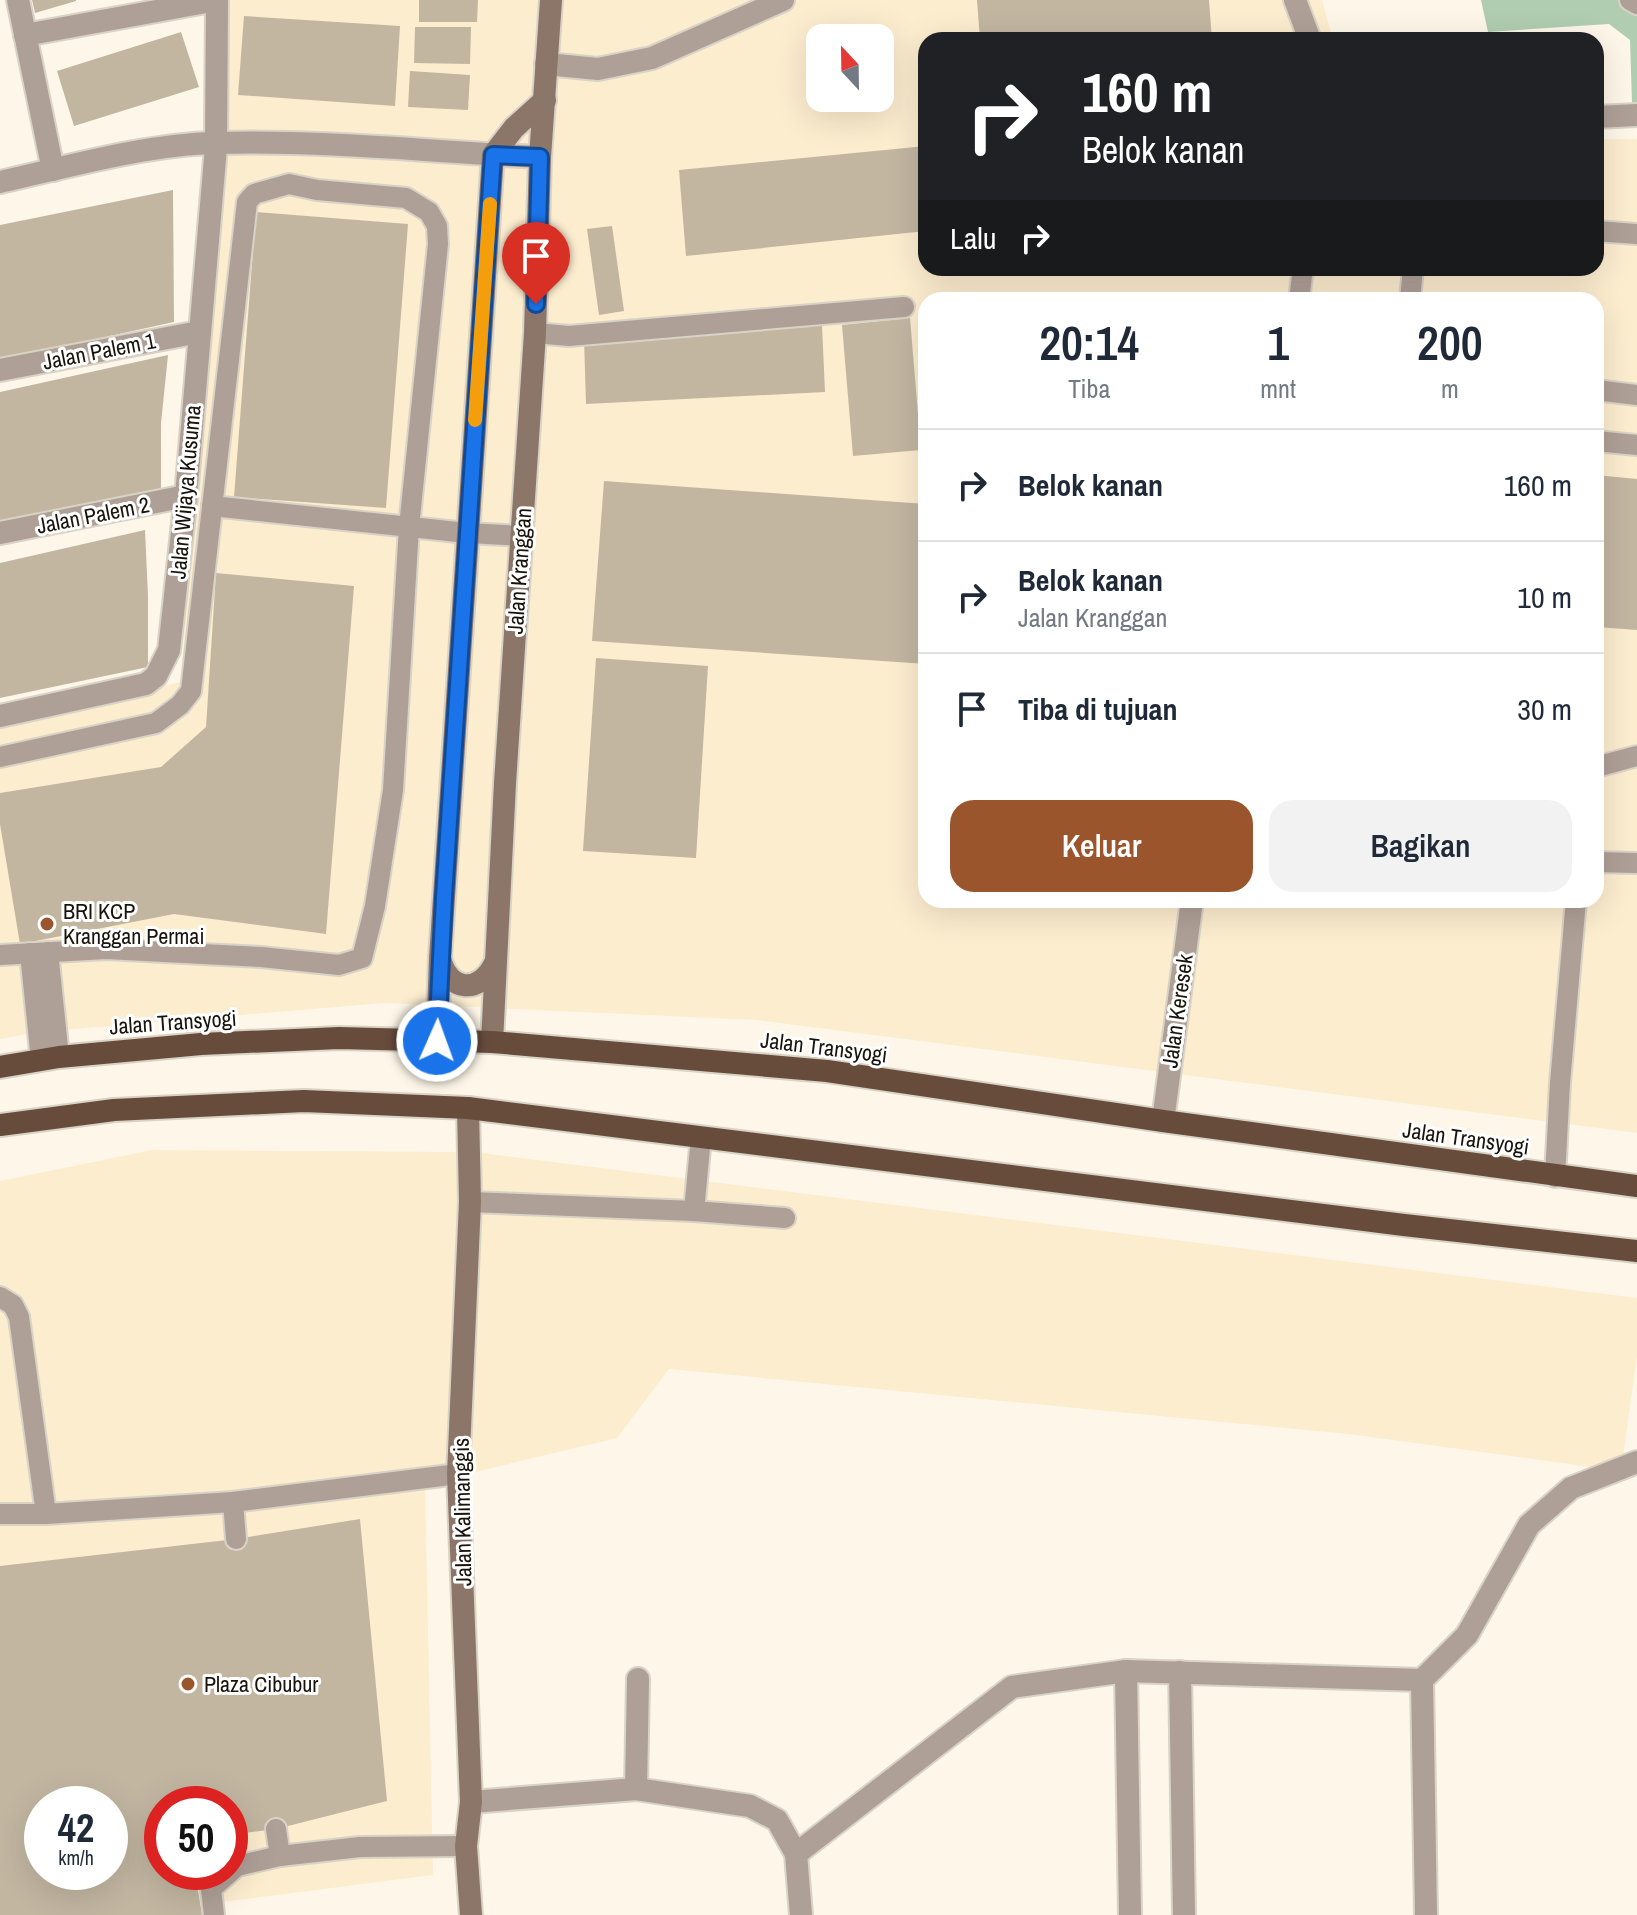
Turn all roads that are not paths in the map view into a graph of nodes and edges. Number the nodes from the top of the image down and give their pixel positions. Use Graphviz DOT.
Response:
graph roads {
  1 [pos="18,0"];
  2 [pos="217,0"];
  3 [pos="551,0"];
  4 [pos="783,0"];
  5 [pos="1295,0"];
  6 [pos="1630,0"];
  7 [pos="1637,4"];
  8 [pos="1307,32"];
  9 [pos="25,35"];
  10 [pos="546,64"];
  11 [pos="545,100"];
  12 [pos="1637,115"];
  13 [pos="1604,117"];
  14 [pos="216,143"];
  15 [pos="493,155"];
  16 [pos="540,157"];
  17 [pos="53,170"];
  18 [pos="0,182"];
  19 [pos="1604,232"];
  20 [pos="1637,234"];
  21 [pos="904,307"];
  22 [pos="199,332"];
  23 [pos="535,333"];
  24 [pos="0,370"];
  25 [pos="1604,391"];
  26 [pos="1637,395"];
  27 [pos="1604,442"];
  28 [pos="1637,445"];
  29 [pos="186,496"];
  30 [pos="212,506"];
  31 [pos="409,527"];
  32 [pos="0,533"];
  33 [pos="467,533"];
  34 [pos="522,536"];
  35 [pos="0,716"];
  36 [pos="1637,756"];
  37 [pos="0,757"];
  38 [pos="1604,765"];
  39 [pos="1604,862"];
  40 [pos="1636,863"];
  41 [pos="1191,908"];
  42 [pos="1575,908"];
  43 [pos="39,952"];
  44 [pos="0,953"];
  45 [pos="440,958"];
  46 [pos="495,963"];
  47 [pos="437,1041"];
  48 [pos="492,1042"];
  49 [pos="50,1059"];
  50 [pos="0,1067"];
  51 [pos="468,1108"];
  52 [pos="1163,1121"];
  53 [pos="0,1125"];
  54 [pos="701,1137"];
  55 [pos="1555,1177"];
  56 [pos="1637,1186"];
  57 [pos="470,1202"];
  58 [pos="694,1211"];
  59 [pos="785,1218"];
  60 [pos="1637,1251"];
  61 [pos="0,1297"];
  62 [pos="1637,1462"];
  63 [pos="458,1474"];
  64 [pos="233,1502"];
  65 [pos="0,1514"];
  66 [pos="46,1514"];
  67 [pos="236,1539"];
  68 [pos="1126,1671"];
  69 [pos="1180,1672"];
  70 [pos="638,1679"];
  71 [pos="1422,1680"];
  72 [pos="636,1789"];
  73 [pos="471,1802"];
  74 [pos="276,1829"];
  75 [pos="466,1846"];
  76 [pos="796,1854"];
  77 [pos="280,1856"];
  78 [pos="214,1915"];
  79 [pos="471,1915"];
  80 [pos="801,1915"];
  81 [pos="1130,1915"];
  82 [pos="1184,1915"];
  83 [pos="1426,1915"];
  1 -- 9 [label="street"];
  2 -- 9 [label="street"];
  2 -- 14 [label="street, Jalan Wijaya Kusuma"];
  3 -- 10 [label="main road, Jalan Kranggan"];
  4 -- 10 [label="street"];
  5 -- 8 [label="street"];
  6 -- 7 [label="lane"];
  9 -- 17 [label="street"];
  10 -- 11 [label="main road, Jalan Kranggan"];
  11 -- 15 [label="main road"];
  11 -- 16 [label="main road, Jalan Kranggan"];
  12 -- 13 [label="street"];
  14 -- 15 [label="street"];
  14 -- 17 [label="street"];
  14 -- 22 [label="street, Jalan Wijaya Kusuma"];
  15 -- 16 [label="street"];
  15 -- 33 [label="main road"];
  16 -- 23 [label="main road, Jalan Kranggan"];
  17 -- 18 [label="street"];
  19 -- 20 [label="lane"];
  21 -- 23 [label="lane"];
  22 -- 24 [label="street, Jalan Palem 1"];
  22 -- 29 [label="street, Jalan Wijaya Kusuma"];
  23 -- 34 [label="main road, Jalan Kranggan"];
  25 -- 26 [label="lane"];
  27 -- 28 [label="lane"];
  29 -- 32 [label="street, Jalan Palem 2"];
  29 -- 35 [label="street, Jalan Wijaya Kusuma"];
  30 -- 31 [label="lane"];
  30 -- 31 [label="lane"];
  30 -- 37 [label="lane"];
  31 -- 33 [label="lane"];
  31 -- 43 [label="lane"];
  33 -- 34 [label="lane"];
  33 -- 45 [label="main road"];
  34 -- 46 [label="main road, Jalan Kranggan"];
  36 -- 38 [label="lane"];
  39 -- 40 [label="lane"];
  41 -- 52 [label="street, Jalan Keresek"];
  42 -- 55 [label="lane"];
  43 -- 44 [label="lane"];
  43 -- 49 [label="lane"];
  45 -- 46 [label="main road"];
  45 -- 47 [label="main road"];
  46 -- 48 [label="main road, Jalan Kranggan"];
  47 -- 48 [label="highway, Jalan Transyogi"];
  47 -- 49 [label="highway, Jalan Transyogi"];
  48 -- 52 [label="highway, Jalan Transyogi"];
  49 -- 50 [label="highway, Jalan Transyogi"];
  51 -- 53 [label="highway"];
  51 -- 54 [label="highway"];
  51 -- 57 [label="main road, Jalan Kalimanggis"];
  52 -- 55 [label="highway, Jalan Transyogi"];
  54 -- 58 [label="lane"];
  54 -- 60 [label="highway"];
  55 -- 56 [label="highway, Jalan Transyogi"];
  57 -- 58 [label="lane"];
  57 -- 63 [label="main road, Jalan Kalimanggis"];
  58 -- 59 [label="lane"];
  61 -- 66 [label="lane"];
  62 -- 71 [label="street"];
  63 -- 64 [label="lane"];
  63 -- 73 [label="main road, Jalan Kalimanggis"];
  64 -- 66 [label="lane"];
  64 -- 67 [label="lane"];
  65 -- 66 [label="lane"];
  68 -- 69 [label="street"];
  68 -- 76 [label="street"];
  68 -- 81 [label="street"];
  69 -- 71 [label="street"];
  69 -- 82 [label="street"];
  70 -- 72 [label="street"];
  71 -- 83 [label="street"];
  72 -- 73 [label="street"];
  72 -- 76 [label="street"];
  73 -- 75 [label="main road, Jalan Kalimanggis"];
  74 -- 77 [label="lane"];
  75 -- 77 [label="lane"];
  75 -- 79 [label="main road, Jalan Kalimanggis"];
  76 -- 80 [label="street"];
  77 -- 78 [label="lane"];
}
